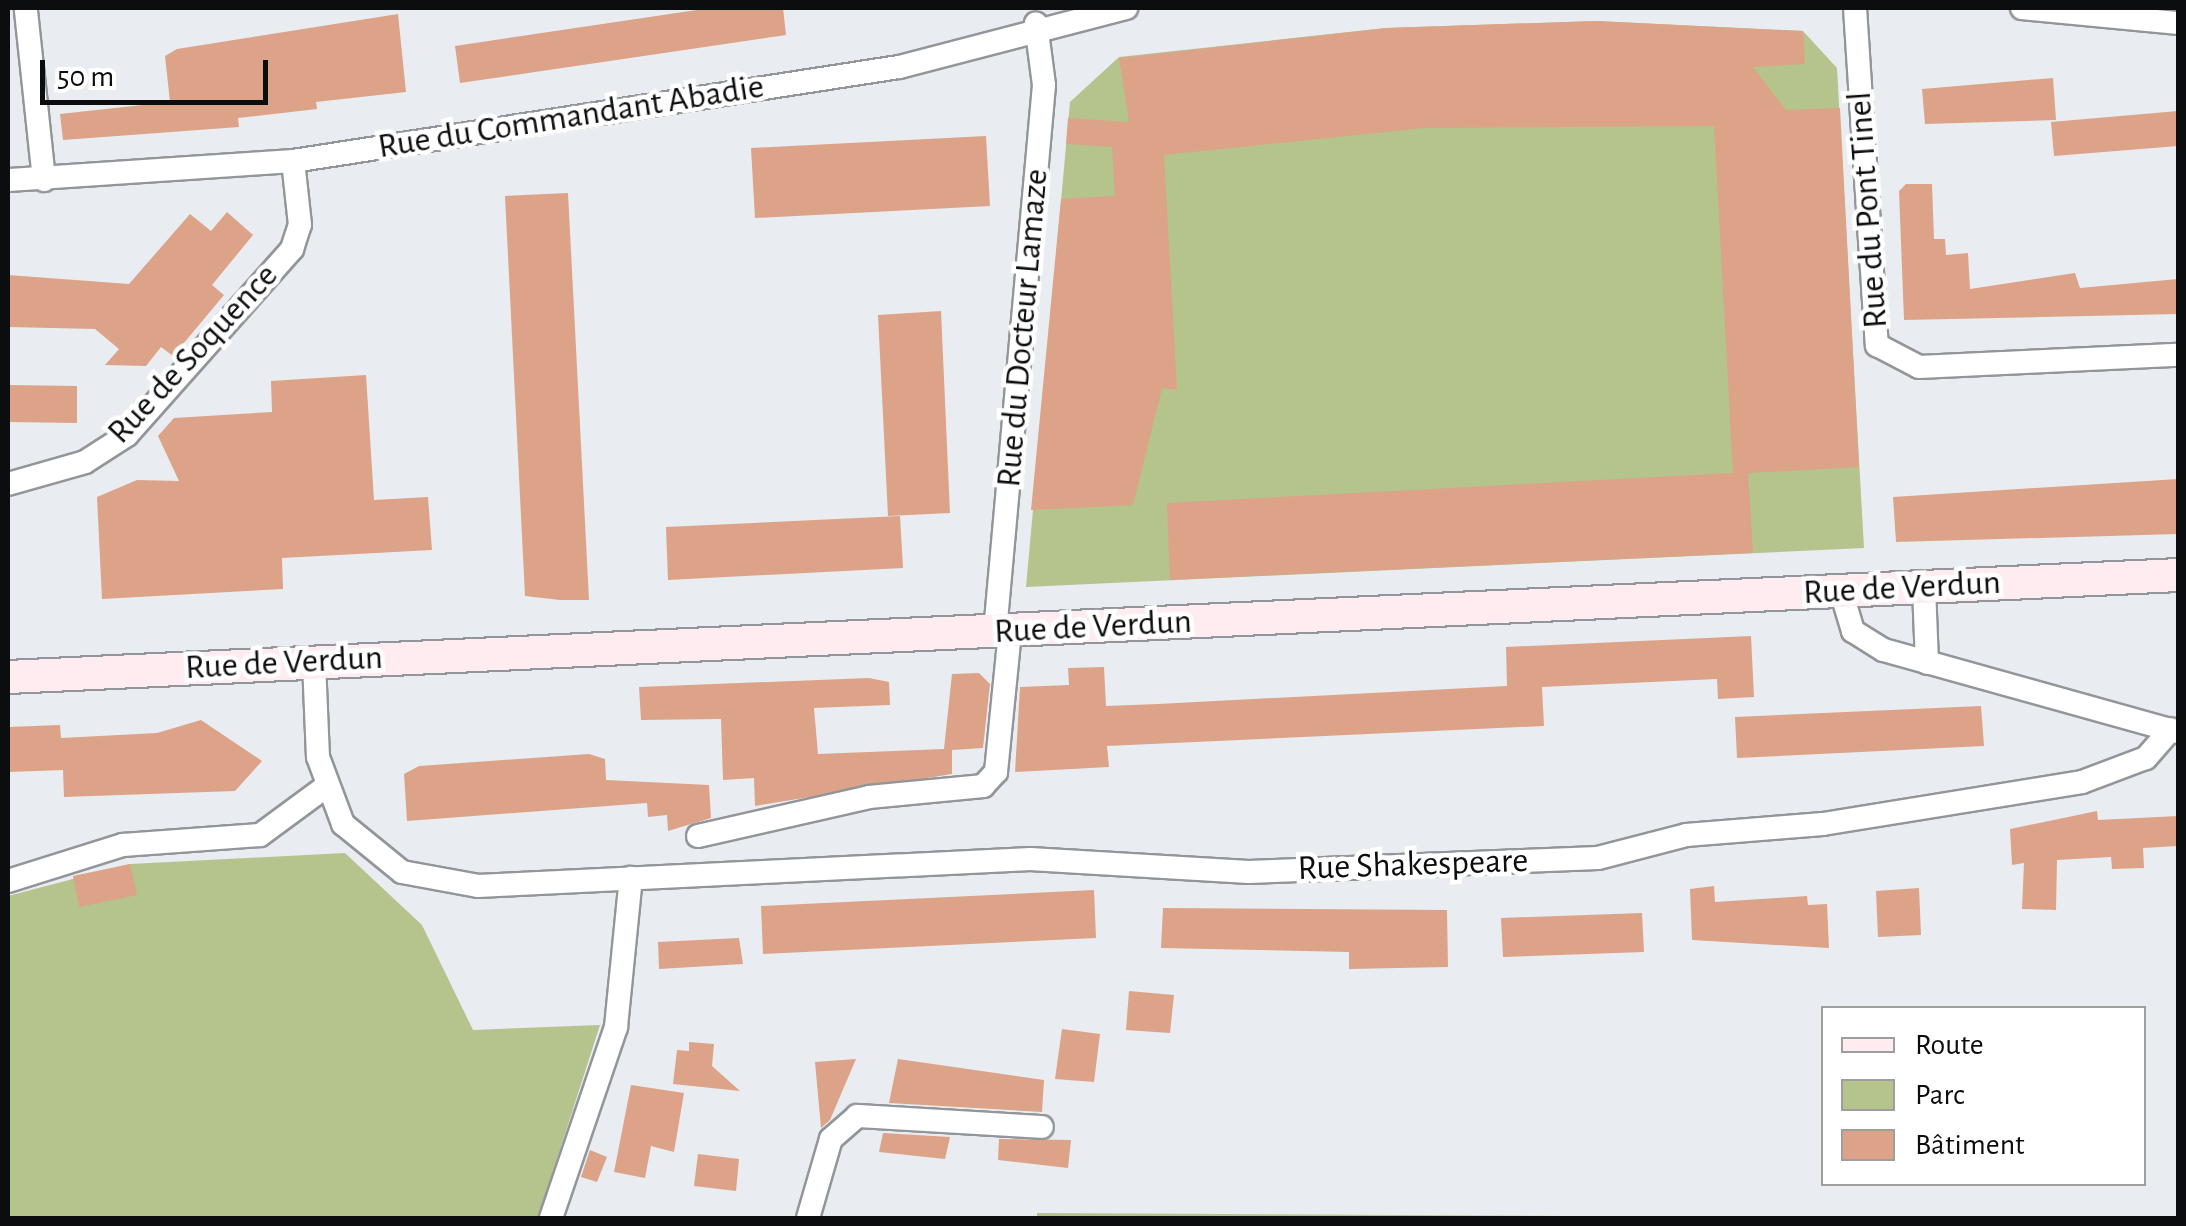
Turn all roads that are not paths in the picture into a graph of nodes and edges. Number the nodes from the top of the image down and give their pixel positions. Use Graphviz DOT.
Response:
graph roads {
  1 [pos="1126,8"];
  2 [pos="1855,8"];
  3 [pos="2022,8"];
  4 [pos="26,11"];
  5 [pos="2114,12"];
  6 [pos="1024,20"];
  7 [pos="2178,23"];
  8 [pos="293,161"];
  9 [pos="8,180"];
  10 [pos="44,180"];
  11 [pos="2178,355"];
  12 [pos="8,484"];
  13 [pos="2178,575"];
  14 [pos="1924,588"];
  15 [pos="1841,591"];
  16 [pos="1002,632"];
  17 [pos="314,662"];
  18 [pos="1927,663"];
  19 [pos="8,677"];
  20 [pos="2175,730"];
  21 [pos="324,788"];
  22 [pos="698,836"];
  23 [pos="631,878"];
  24 [pos="8,881"];
  25 [pos="1042,1127"];
  26 [pos="551,1218"];
  27 [pos="808,1218"];
  1 -- 6 [label="street, Rue du Commandant Abadie"];
  2 -- 11 [label="street, Rue du Pont Tinel"];
  3 -- 5 [label="street"];
  4 -- 10 [label="street"];
  5 -- 7 [label="street"];
  6 -- 8 [label="street, Rue du Commandant Abadie"];
  6 -- 16 [label="street, Rue du Docteur Lamaze"];
  8 -- 10 [label="street, Rue du Commandant Abadie"];
  8 -- 12 [label="street, Rue de Soquence"];
  9 -- 10 [label="street, Rue du Commandant Abadie"];
  13 -- 14 [label="main road, Rue de Verdun"];
  14 -- 15 [label="main road, Rue de Verdun"];
  14 -- 18 [label="street"];
  15 -- 16 [label="main road, Rue de Verdun"];
  15 -- 18 [label="street"];
  16 -- 17 [label="main road, Rue de Verdun"];
  16 -- 22 [label="street, Rue du Docteur Lamaze"];
  17 -- 19 [label="main road, Rue de Verdun"];
  17 -- 21 [label="street"];
  18 -- 20 [label="street"];
  20 -- 23 [label="street, Rue Shakespeare"];
  21 -- 23 [label="street, Rue Shakespeare"];
  21 -- 24 [label="street"];
  23 -- 26 [label="street"];
  25 -- 27 [label="street"];
}
